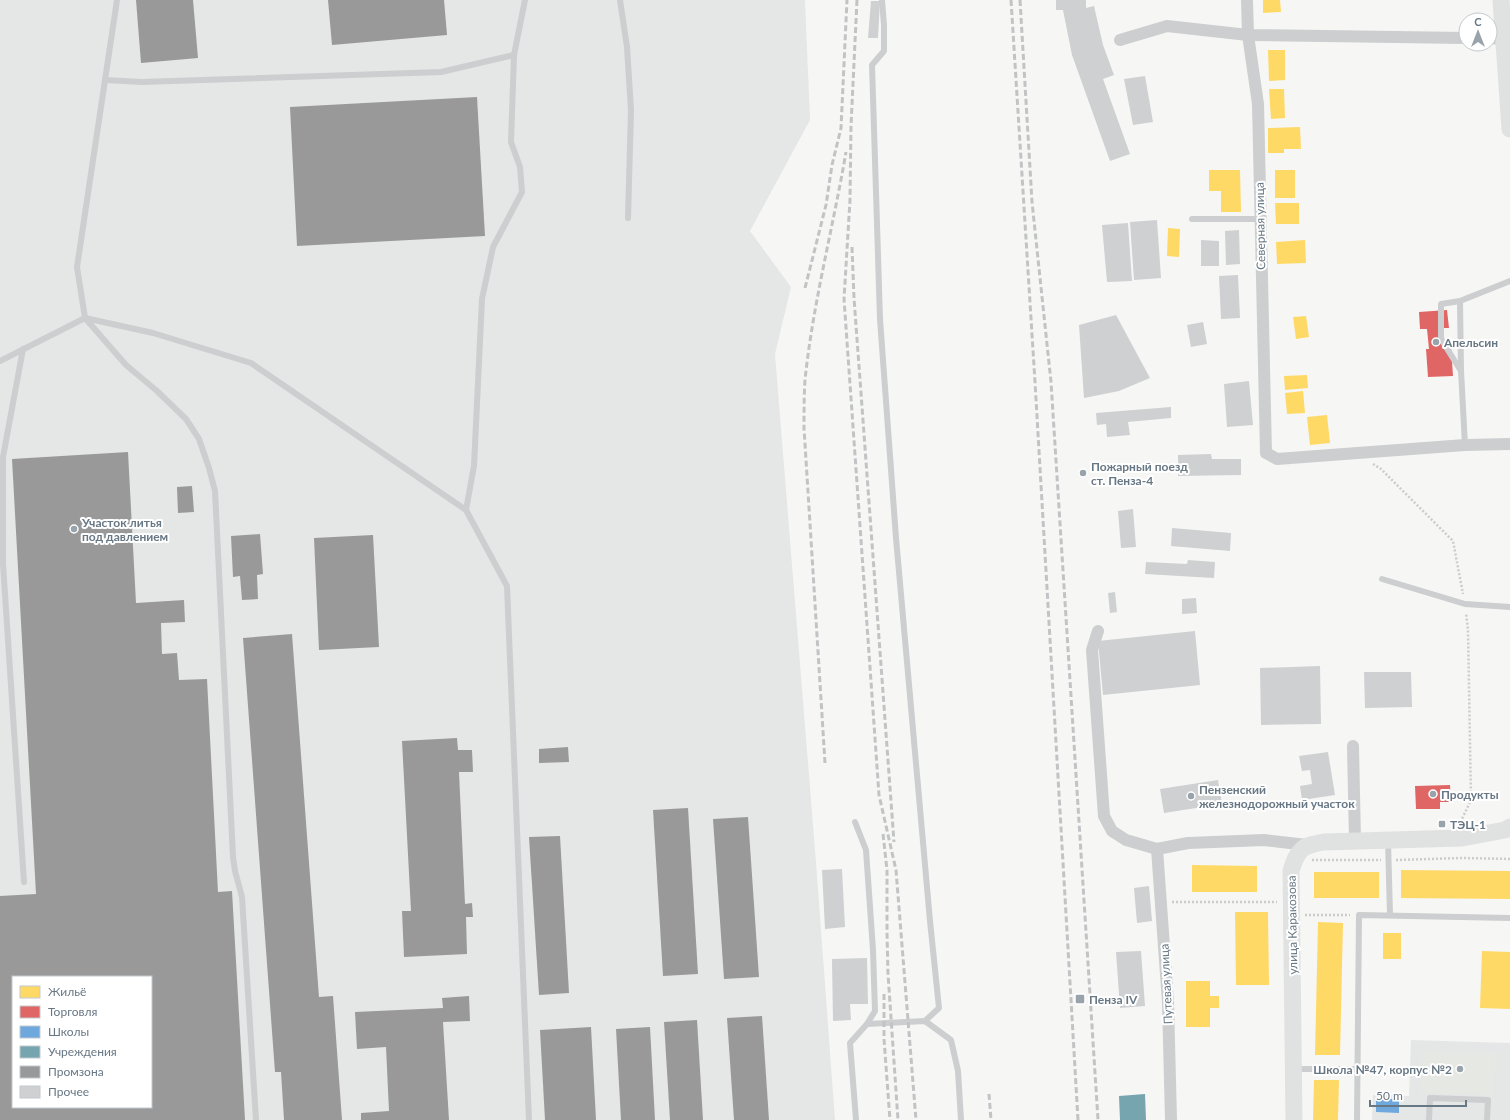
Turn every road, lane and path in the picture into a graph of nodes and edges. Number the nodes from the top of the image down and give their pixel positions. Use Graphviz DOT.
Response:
graph roads {
  1 [pos="117,0"];
  2 [pos="525,0"];
  3 [pos="620,0"];
  4 [pos="882,0"];
  5 [pos="1246,0"];
  6 [pos="1502,0"];
  7 [pos="1498,30"];
  8 [pos="1248,35"];
  9 [pos="1458,38"];
  10 [pos="1120,40"];
  11 [pos="1498,45"];
  12 [pos="514,55"];
  13 [pos="105,80"];
  14 [pos="1510,129"];
  15 [pos="628,218"];
  16 [pos="1260,218"];
  17 [pos="1192,219"];
  18 [pos="1510,281"];
  19 [pos="1460,302"];
  20 [pos="85,318"];
  21 [pos="23,349"];
  22 [pos="0,361"];
  23 [pos="1461,371"];
  24 [pos="1510,444"];
  25 [pos="1465,445"];
  26 [pos="1358,453"];
  27 [pos="466,510"];
  28 [pos="1382,579"];
  29 [pos="1465,604"];
  30 [pos="1510,607"];
  31 [pos="1098,631"];
  32 [pos="1353,746"];
  33 [pos="854,822"];
  34 [pos="1452,823"];
  35 [pos="1510,827"];
  36 [pos="1388,839"];
  37 [pos="1355,840"];
  38 [pos="1307,845"];
  39 [pos="1157,849"];
  40 [pos="24,882"];
  41 [pos="1161,902"];
  42 [pos="1292,914"];
  43 [pos="1359,915"];
  44 [pos="1390,916"];
  45 [pos="1510,918"];
  46 [pos="925,1021"];
  47 [pos="867,1024"];
  48 [pos="1294,1069"];
  49 [pos="1358,1069"];
  50 [pos="256,1120"];
  51 [pos="529,1120"];
  52 [pos="856,1120"];
  53 [pos="961,1120"];
  54 [pos="1171,1120"];
  55 [pos="1294,1120"];
  56 [pos="1357,1120"];
  57 [pos="1429,1120"];
  58 [pos="1488,1120"];
  1 -- 13 [label="lane"];
  2 -- 12 [label="lane"];
  3 -- 15 [label="lane"];
  4 -- 46 [label="lane"];
  5 -- 8 [label="street, Северная улица"];
  6 -- 7 [label="main road"];
  8 -- 9 [label="street"];
  8 -- 10 [label="street"];
  8 -- 16 [label="street, Северная улица"];
  11 -- 14 [label="main road"];
  12 -- 13 [label="lane"];
  12 -- 27 [label="lane"];
  13 -- 20 [label="lane"];
  16 -- 17 [label="lane"];
  16 -- 26 [label="street, Северная улица"];
  18 -- 19 [label="lane"];
  19 -- 23 [label="lane"];
  19 -- 23 [label="lane"];
  20 -- 21 [label="lane"];
  20 -- 27 [label="lane"];
  20 -- 50 [label="lane"];
  21 -- 22 [label="lane"];
  21 -- 40 [label="lane"];
  23 -- 25 [label="lane"];
  24 -- 25 [label="street"];
  25 -- 26 [label="street"];
  26 -- 29 [label="path"];
  27 -- 51 [label="lane"];
  28 -- 29 [label="lane"];
  29 -- 30 [label="lane"];
  29 -- 34 [label="path"];
  31 -- 39 [label="street"];
  32 -- 37 [label="street"];
  33 -- 47 [label="lane"];
  35 -- 36 [label="main road"];
  36 -- 37 [label="main road"];
  36 -- 44 [label="lane"];
  37 -- 38 [label="main road"];
  38 -- 39 [label="street"];
  38 -- 42 [label="main road, улица Каракозова"];
  39 -- 41 [label="street, Путевая улица"];
  41 -- 42 [label="path"];
  41 -- 54 [label="street, Путевая улица"];
  42 -- 43 [label="path"];
  42 -- 48 [label="main road, улица Каракозова"];
  43 -- 44 [label="lane"];
  43 -- 49 [label="lane"];
  44 -- 45 [label="lane"];
  46 -- 47 [label="lane"];
  46 -- 53 [label="lane"];
  47 -- 52 [label="lane"];
  48 -- 49 [label="lane"];
  48 -- 55 [label="main road, улица Каракозова"];
  49 -- 56 [label="lane"];
  57 -- 58 [label="lane"];
}
